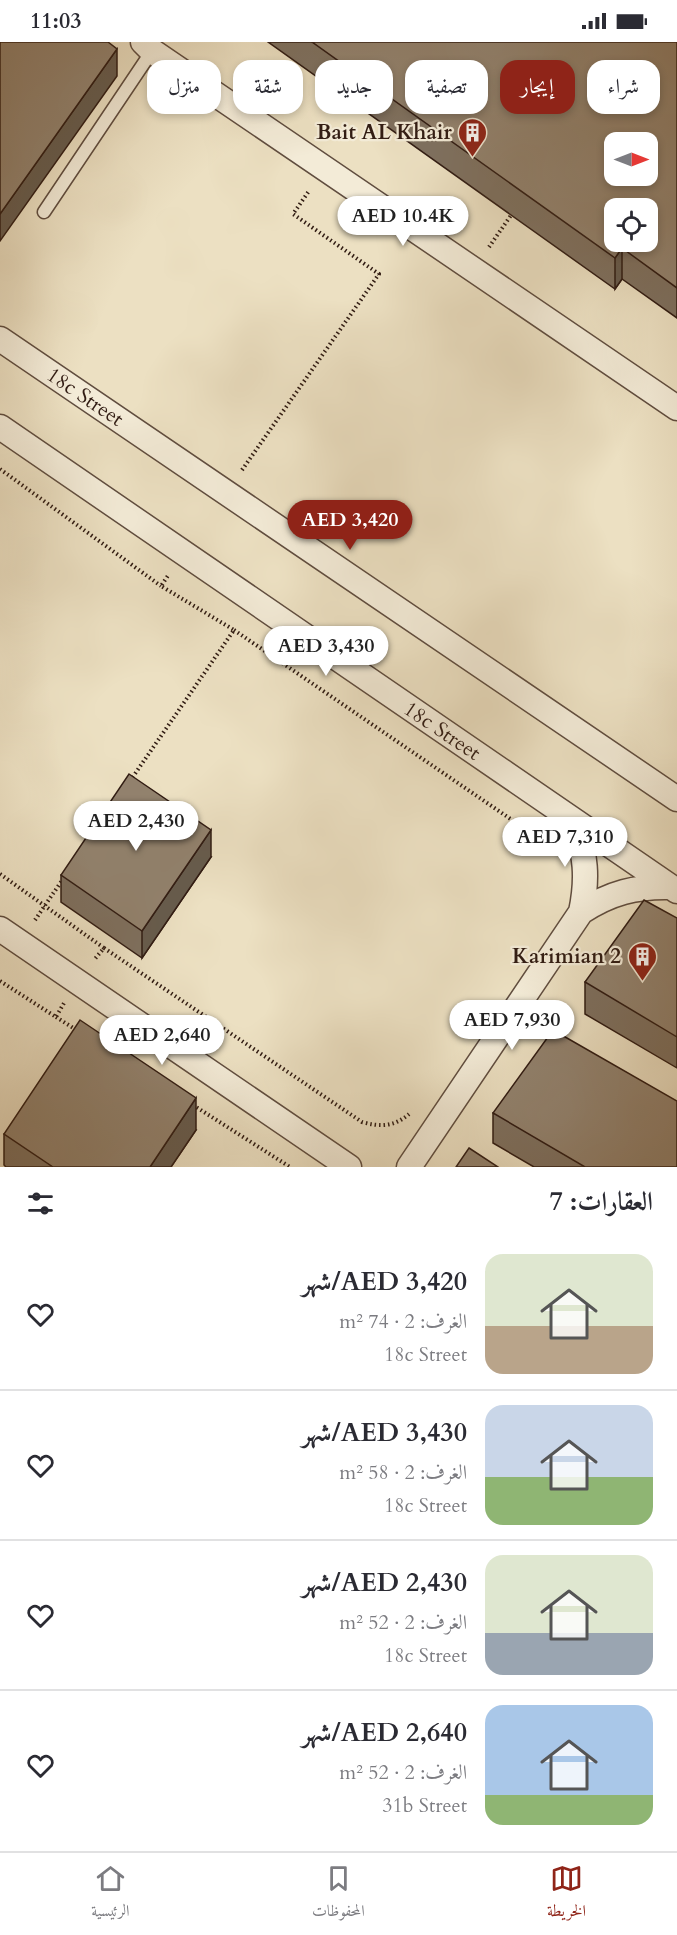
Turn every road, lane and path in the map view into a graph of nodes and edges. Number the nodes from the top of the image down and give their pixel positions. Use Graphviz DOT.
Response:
graph roads {
  1 [pos="128,42"];
  2 [pos="148,46"];
  3 [pos="325,168"];
  4 [pos="519,204"];
  5 [pos="44,212"];
  6 [pos="474,270"];
  7 [pos="0,339"];
  8 [pos="677,408"];
  9 [pos="0,427"];
  10 [pos="0,469"];
  11 [pos="227,492"];
  12 [pos="184,553"];
  13 [pos="161,586"];
  14 [pos="234,630"];
  15 [pos="126,787"];
  16 [pos="677,799"];
  17 [pos="574,821"];
  18 [pos="558,851"];
  19 [pos="0,874"];
  20 [pos="66,876"];
  21 [pos="674,889"];
  22 [pos="45,905"];
  23 [pos="581,912"];
  24 [pos="10,936"];
  25 [pos="104,948"];
  26 [pos="0,981"];
  27 [pos="77,982"];
  28 [pos="56,1017"];
  29 [pos="85,1036"];
  30 [pos="192,1105"];
  31 [pos="414,1111"];
  32 [pos="290,1167"];
  33 [pos="348,1167"];
  34 [pos="409,1167"];
  1 -- 2 [label="street"];
  2 -- 3 [label="street"];
  2 -- 5 [label="lane"];
  3 -- 6 [label="street"];
  3 -- 11 [label="path"];
  4 -- 6 [label="path"];
  6 -- 8 [label="street"];
  7 -- 11 [label="street, 18c Street"];
  9 -- 12 [label="street, 18c Street"];
  10 -- 13 [label="path"];
  11 -- 16 [label="street, 18c Street"];
  12 -- 13 [label="path"];
  12 -- 17 [label="street, 18c Street"];
  13 -- 14 [label="path"];
  14 -- 15 [label="path"];
  14 -- 18 [label="path"];
  17 -- 21 [label="street, 18c Street"];
  17 -- 23 [label="street"];
  19 -- 22 [label="path"];
  20 -- 22 [label="path"];
  21 -- 23 [label="street"];
  22 -- 24 [label="path"];
  22 -- 25 [label="path"];
  23 -- 34 [label="street"];
  24 -- 27 [label="street"];
  25 -- 27 [label="path"];
  25 -- 31 [label="path"];
  26 -- 28 [label="path"];
  27 -- 28 [label="path"];
  27 -- 33 [label="street"];
  28 -- 29 [label="path"];
  30 -- 32 [label="path"];
}
